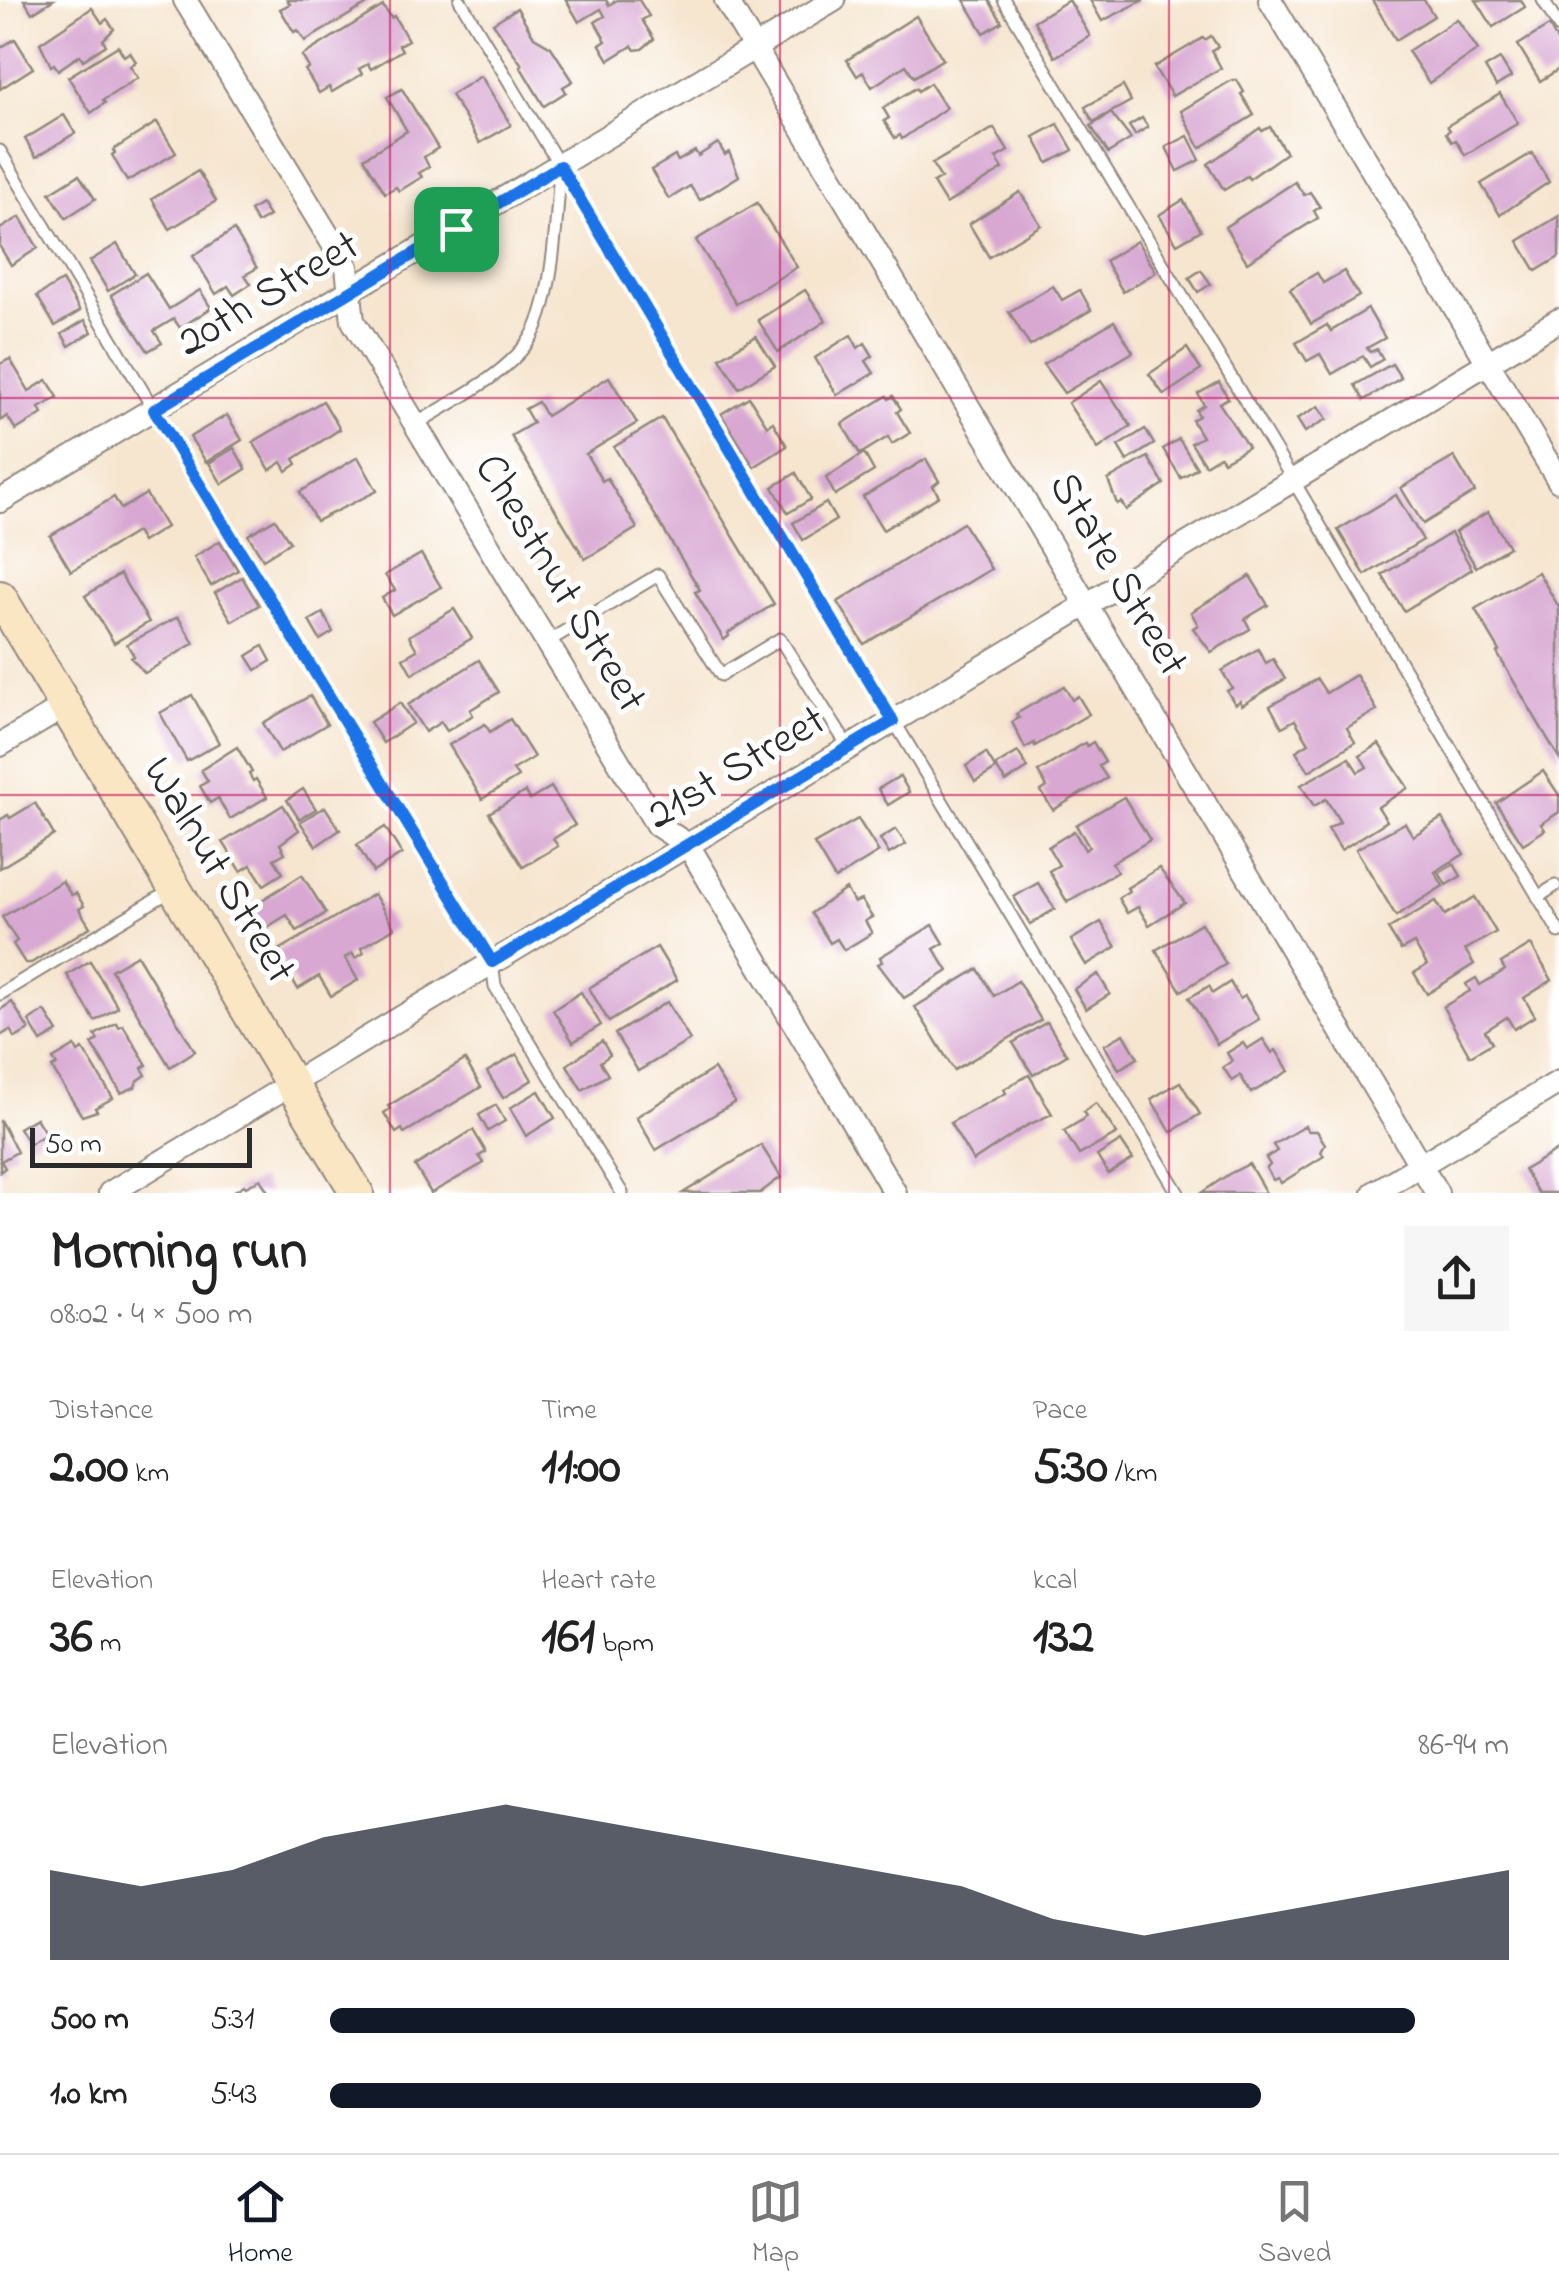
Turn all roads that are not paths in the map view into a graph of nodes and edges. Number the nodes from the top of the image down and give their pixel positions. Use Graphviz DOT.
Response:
graph roads {
  1 [pos="186,0"];
  2 [pos="460,0"];
  3 [pos="726,0"];
  4 [pos="834,0"];
  5 [pos="1004,0"];
  6 [pos="1270,0"];
  7 [pos="1542,0"];
  8 [pos="1559,27"];
  9 [pos="755,48"];
  10 [pos="0,151"];
  11 [pos="560,166"];
  12 [pos="351,292"];
  13 [pos="1559,320"];
  14 [pos="1488,363"];
  15 [pos="154,410"];
  16 [pos="415,424"];
  17 [pos="1293,480"];
  18 [pos="1559,481"];
  19 [pos="0,501"];
  20 [pos="0,597"];
  21 [pos="1088,604"];
  22 [pos="546,642"];
  23 [pos="66,706"];
  24 [pos="893,721"];
  25 [pos="0,745"];
  26 [pos="849,748"];
  27 [pos="688,845"];
  28 [pos="1554,886"];
  29 [pos="175,888"];
  30 [pos="1538,897"];
  31 [pos="1559,932"];
  32 [pos="492,962"];
  33 [pos="0,994"];
  34 [pos="1559,1082"];
  35 [pos="292,1083"];
  36 [pos="1420,1164"];
  37 [pos="110,1193"];
  38 [pos="357,1193"];
  39 [pos="622,1193"];
  40 [pos="896,1193"];
  41 [pos="1178,1193"];
  42 [pos="1374,1193"];
  43 [pos="1437,1193"];
  1 -- 12 [label="street, Chestnut Street"];
  2 -- 11 [label="lane"];
  3 -- 9 [label="street, State Street"];
  4 -- 9 [label="street, 20th Street"];
  5 -- 17 [label="lane"];
  6 -- 14 [label="street"];
  7 -- 8 [label="lane"];
  9 -- 11 [label="street, 20th Street"];
  9 -- 21 [label="street, State Street"];
  10 -- 15 [label="lane"];
  11 -- 12 [label="street, 20th Street"];
  11 -- 16 [label="lane"];
  11 -- 24 [label="lane"];
  12 -- 15 [label="street, 20th Street"];
  12 -- 16 [label="street, Chestnut Street"];
  13 -- 14 [label="street, 21st Street"];
  14 -- 17 [label="street, 21st Street"];
  14 -- 18 [label="street"];
  15 -- 19 [label="street, 20th Street"];
  15 -- 32 [label="lane"];
  16 -- 22 [label="street, Chestnut Street"];
  17 -- 21 [label="street, 21st Street"];
  17 -- 30 [label="lane"];
  20 -- 23 [label="main road, Walnut Street"];
  21 -- 24 [label="street, 21st Street"];
  21 -- 36 [label="street, State Street"];
  22 -- 26 [label="lane"];
  22 -- 27 [label="street, Chestnut Street"];
  23 -- 25 [label="street"];
  23 -- 29 [label="main road, Walnut Street"];
  24 -- 26 [label="street, 21st Street"];
  24 -- 41 [label="lane"];
  26 -- 27 [label="street, 21st Street"];
  27 -- 32 [label="street, 21st Street"];
  27 -- 40 [label="street, Chestnut Street"];
  28 -- 30 [label="lane"];
  29 -- 33 [label="lane"];
  29 -- 35 [label="main road, Walnut Street"];
  30 -- 31 [label="lane"];
  32 -- 35 [label="street, 21st Street"];
  32 -- 39 [label="lane"];
  34 -- 36 [label="street"];
  35 -- 37 [label="street, 21st Street"];
  35 -- 38 [label="main road, Walnut Street"];
  36 -- 42 [label="street"];
  36 -- 43 [label="street, State Street"];
}
